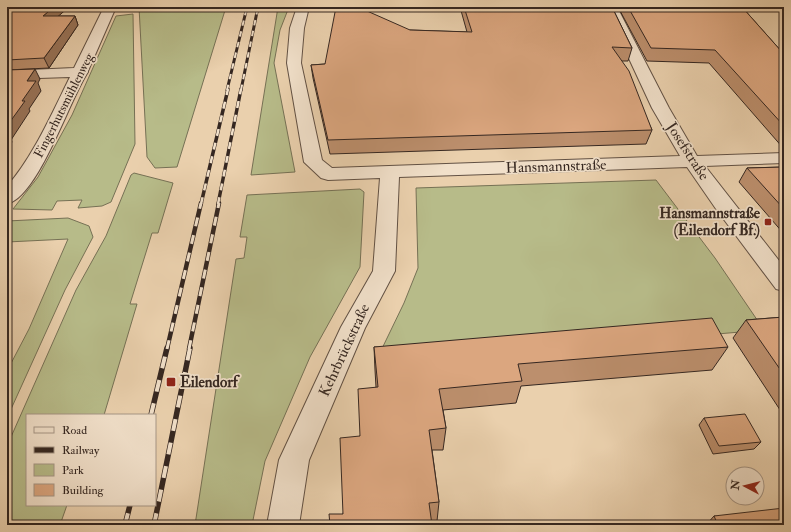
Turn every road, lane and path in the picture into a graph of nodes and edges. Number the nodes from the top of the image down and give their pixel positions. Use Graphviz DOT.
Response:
graph roads {
  1 [pos="110,7"];
  2 [pos="303,7"];
  3 [pos="611,7"];
  4 [pos="81,72"];
  5 [pos="7,75"];
  6 [pos="784,158"];
  7 [pos="692,161"];
  8 [pos="390,172"];
  9 [pos="7,198"];
  10 [pos="784,283"];
  11 [pos="283,525"];
  1 -- 4 [label="street, Fingerhutsmühlenweg"];
  2 -- 8 [label="street, Hansmannstraße"];
  3 -- 7 [label="street, Josefstraße"];
  4 -- 5 [label="street"];
  4 -- 9 [label="street, Fingerhutsmühlenweg"];
  6 -- 7 [label="street, Hansmannstraße"];
  7 -- 8 [label="street, Hansmannstraße"];
  7 -- 10 [label="street, Josefstraße"];
  8 -- 11 [label="street, Kehrbrückstraße"];
}
